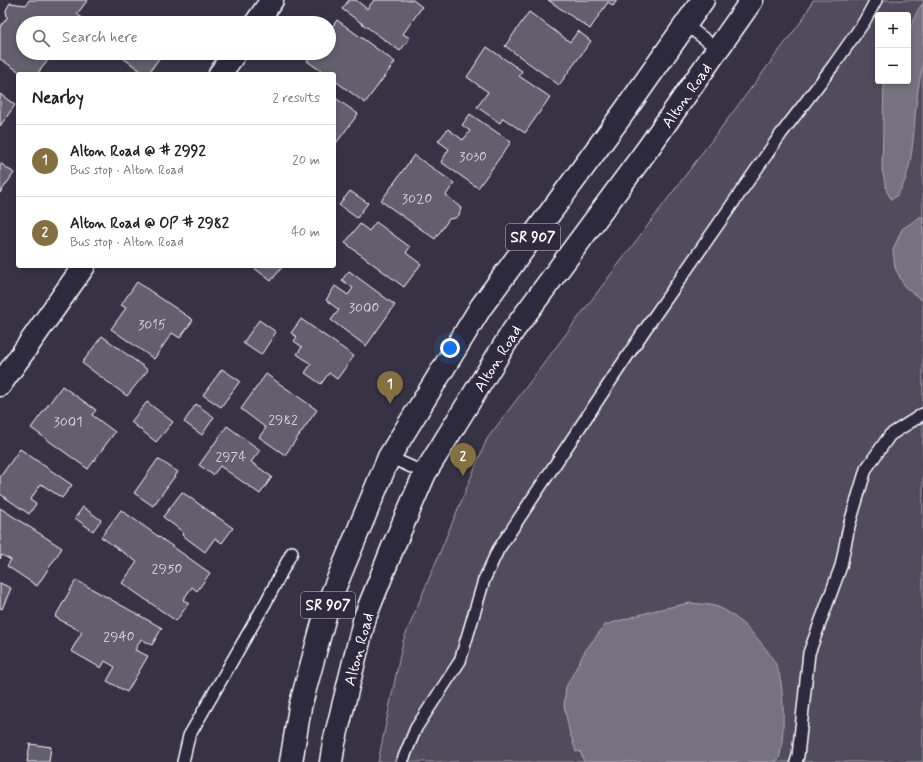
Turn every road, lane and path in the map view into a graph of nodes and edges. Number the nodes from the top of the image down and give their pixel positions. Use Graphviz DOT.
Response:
graph roads {
  1 [pos="272,0"];
  2 [pos="703,0"];
  3 [pos="752,0"];
  4 [pos="876,0"];
  5 [pos="261,16"];
  6 [pos="686,25"];
  7 [pos="718,49"];
  8 [pos="230,60"];
  9 [pos="221,72"];
  10 [pos="83,268"];
  11 [pos="0,385"];
  12 [pos="923,414"];
  13 [pos="389,456"];
  14 [pos="425,473"];
  15 [pos="292,552"];
  16 [pos="182,762"];
  17 [pos="291,762"];
  18 [pos="331,762"];
  19 [pos="402,762"];
  20 [pos="796,762"];
  1 -- 5 [label="main road"];
  2 -- 6 [label="main road, SR 907"];
  3 -- 7 [label="main road, Alton Road / SR 907"];
  4 -- 19 [label="lane"];
  6 -- 7 [label="lane"];
  6 -- 13 [label="main road, SR 907"];
  7 -- 14 [label="main road, Alton Road / SR 907"];
  8 -- 9 [label="main road"];
  10 -- 11 [label="main road"];
  12 -- 20 [label="lane"];
  13 -- 14 [label="lane"];
  13 -- 17 [label="main road, SR 907"];
  14 -- 18 [label="main road, Alton Road / SR 907"];
  15 -- 16 [label="lane"];
}
